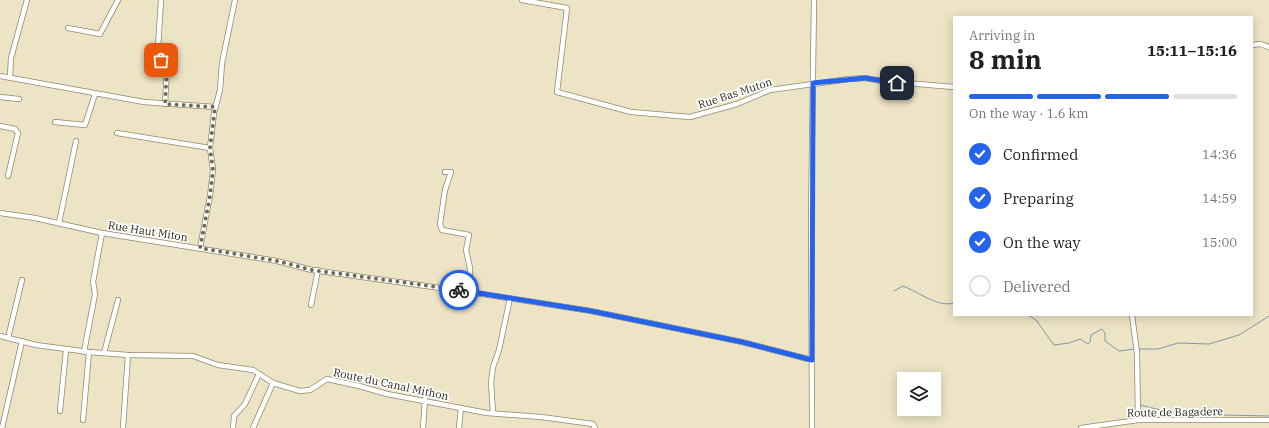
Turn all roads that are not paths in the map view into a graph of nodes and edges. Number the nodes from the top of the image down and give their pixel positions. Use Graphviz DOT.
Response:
graph roads {
  1 [pos="27,0"];
  2 [pos="118,0"];
  3 [pos="161,0"];
  4 [pos="235,0"];
  5 [pos="522,0"];
  6 [pos="814,0"];
  7 [pos="68,28"];
  8 [pos="1253,45"];
  9 [pos="1269,47"];
  10 [pos="0,76"];
  11 [pos="10,77"];
  12 [pos="813,83"];
  13 [pos="953,87"];
  14 [pos="95,94"];
  15 [pos="0,97"];
  16 [pos="19,99"];
  17 [pos="165,104"];
  18 [pos="215,107"];
  19 [pos="55,122"];
  20 [pos="0,126"];
  21 [pos="117,133"];
  22 [pos="76,141"];
  23 [pos="210,148"];
  24 [pos="445,172"];
  25 [pos="8,176"];
  26 [pos="0,213"];
  27 [pos="59,223"];
  28 [pos="102,232"];
  29 [pos="200,248"];
  30 [pos="318,270"];
  31 [pos="22,280"];
  32 [pos="469,292"];
  33 [pos="510,298"];
  34 [pos="118,300"];
  35 [pos="311,306"];
  36 [pos="1132,316"];
  37 [pos="0,336"];
  38 [pos="8,338"];
  39 [pos="22,341"];
  40 [pos="66,350"];
  41 [pos="87,352"];
  42 [pos="104,353"];
  43 [pos="128,355"];
  44 [pos="812,360"];
  45 [pos="259,374"];
  46 [pos="273,383"];
  47 [pos="425,400"];
  48 [pos="461,408"];
  49 [pos="60,411"];
  50 [pos="493,413"];
  51 [pos="83,420"];
  52 [pos="1138,420"];
  53 [pos="1269,420"];
  54 [pos="2,428"];
  55 [pos="123,428"];
  56 [pos="233,428"];
  57 [pos="253,428"];
  58 [pos="423,428"];
  59 [pos="459,428"];
  60 [pos="595,428"];
  61 [pos="812,428"];
  62 [pos="1081,428"];
  1 -- 11 [label="street"];
  2 -- 7 [label="street"];
  3 -- 17 [label="street"];
  4 -- 18 [label="street"];
  5 -- 12 [label="street, Rue Bas Muton"];
  6 -- 12 [label="street"];
  8 -- 9 [label="street"];
  10 -- 11 [label="street"];
  11 -- 14 [label="street"];
  12 -- 13 [label="street, Rue Bas Muton"];
  12 -- 44 [label="street"];
  14 -- 17 [label="street"];
  14 -- 19 [label="street"];
  15 -- 16 [label="street"];
  17 -- 18 [label="street"];
  18 -- 23 [label="street"];
  20 -- 25 [label="street"];
  21 -- 23 [label="street"];
  22 -- 27 [label="street"];
  23 -- 29 [label="street"];
  24 -- 32 [label="street"];
  26 -- 27 [label="street, Rue Haut Miton"];
  27 -- 28 [label="street, Rue Haut Miton"];
  28 -- 29 [label="street, Rue Haut Miton"];
  28 -- 41 [label="street"];
  29 -- 30 [label="street, Rue Haut Miton"];
  30 -- 32 [label="street, Rue Haut Miton"];
  30 -- 35 [label="street"];
  31 -- 38 [label="street"];
  32 -- 33 [label="street, Rue Haut Miton"];
  33 -- 44 [label="street, Rue Haut Miton"];
  33 -- 50 [label="street"];
  34 -- 42 [label="street"];
  36 -- 52 [label="street"];
  37 -- 38 [label="street, Route du Canal Mithon"];
  38 -- 39 [label="street, Route du Canal Mithon"];
  39 -- 40 [label="street, Route du Canal Mithon"];
  39 -- 54 [label="street"];
  40 -- 41 [label="street, Route du Canal Mithon"];
  40 -- 49 [label="street"];
  41 -- 42 [label="street, Route du Canal Mithon"];
  41 -- 51 [label="street"];
  42 -- 43 [label="street, Route du Canal Mithon"];
  43 -- 45 [label="street, Route du Canal Mithon"];
  43 -- 55 [label="street"];
  44 -- 61 [label="street"];
  45 -- 46 [label="street, Route du Canal Mithon"];
  45 -- 56 [label="street"];
  46 -- 47 [label="street, Route du Canal Mithon"];
  46 -- 57 [label="street"];
  47 -- 48 [label="street, Route du Canal Mithon"];
  47 -- 58 [label="street"];
  48 -- 50 [label="street, Route du Canal Mithon"];
  48 -- 59 [label="street"];
  50 -- 60 [label="street, Route du Canal Mithon"];
  52 -- 53 [label="street, Route de Bagadere"];
  52 -- 62 [label="street, Route de Bagadere"];
}
